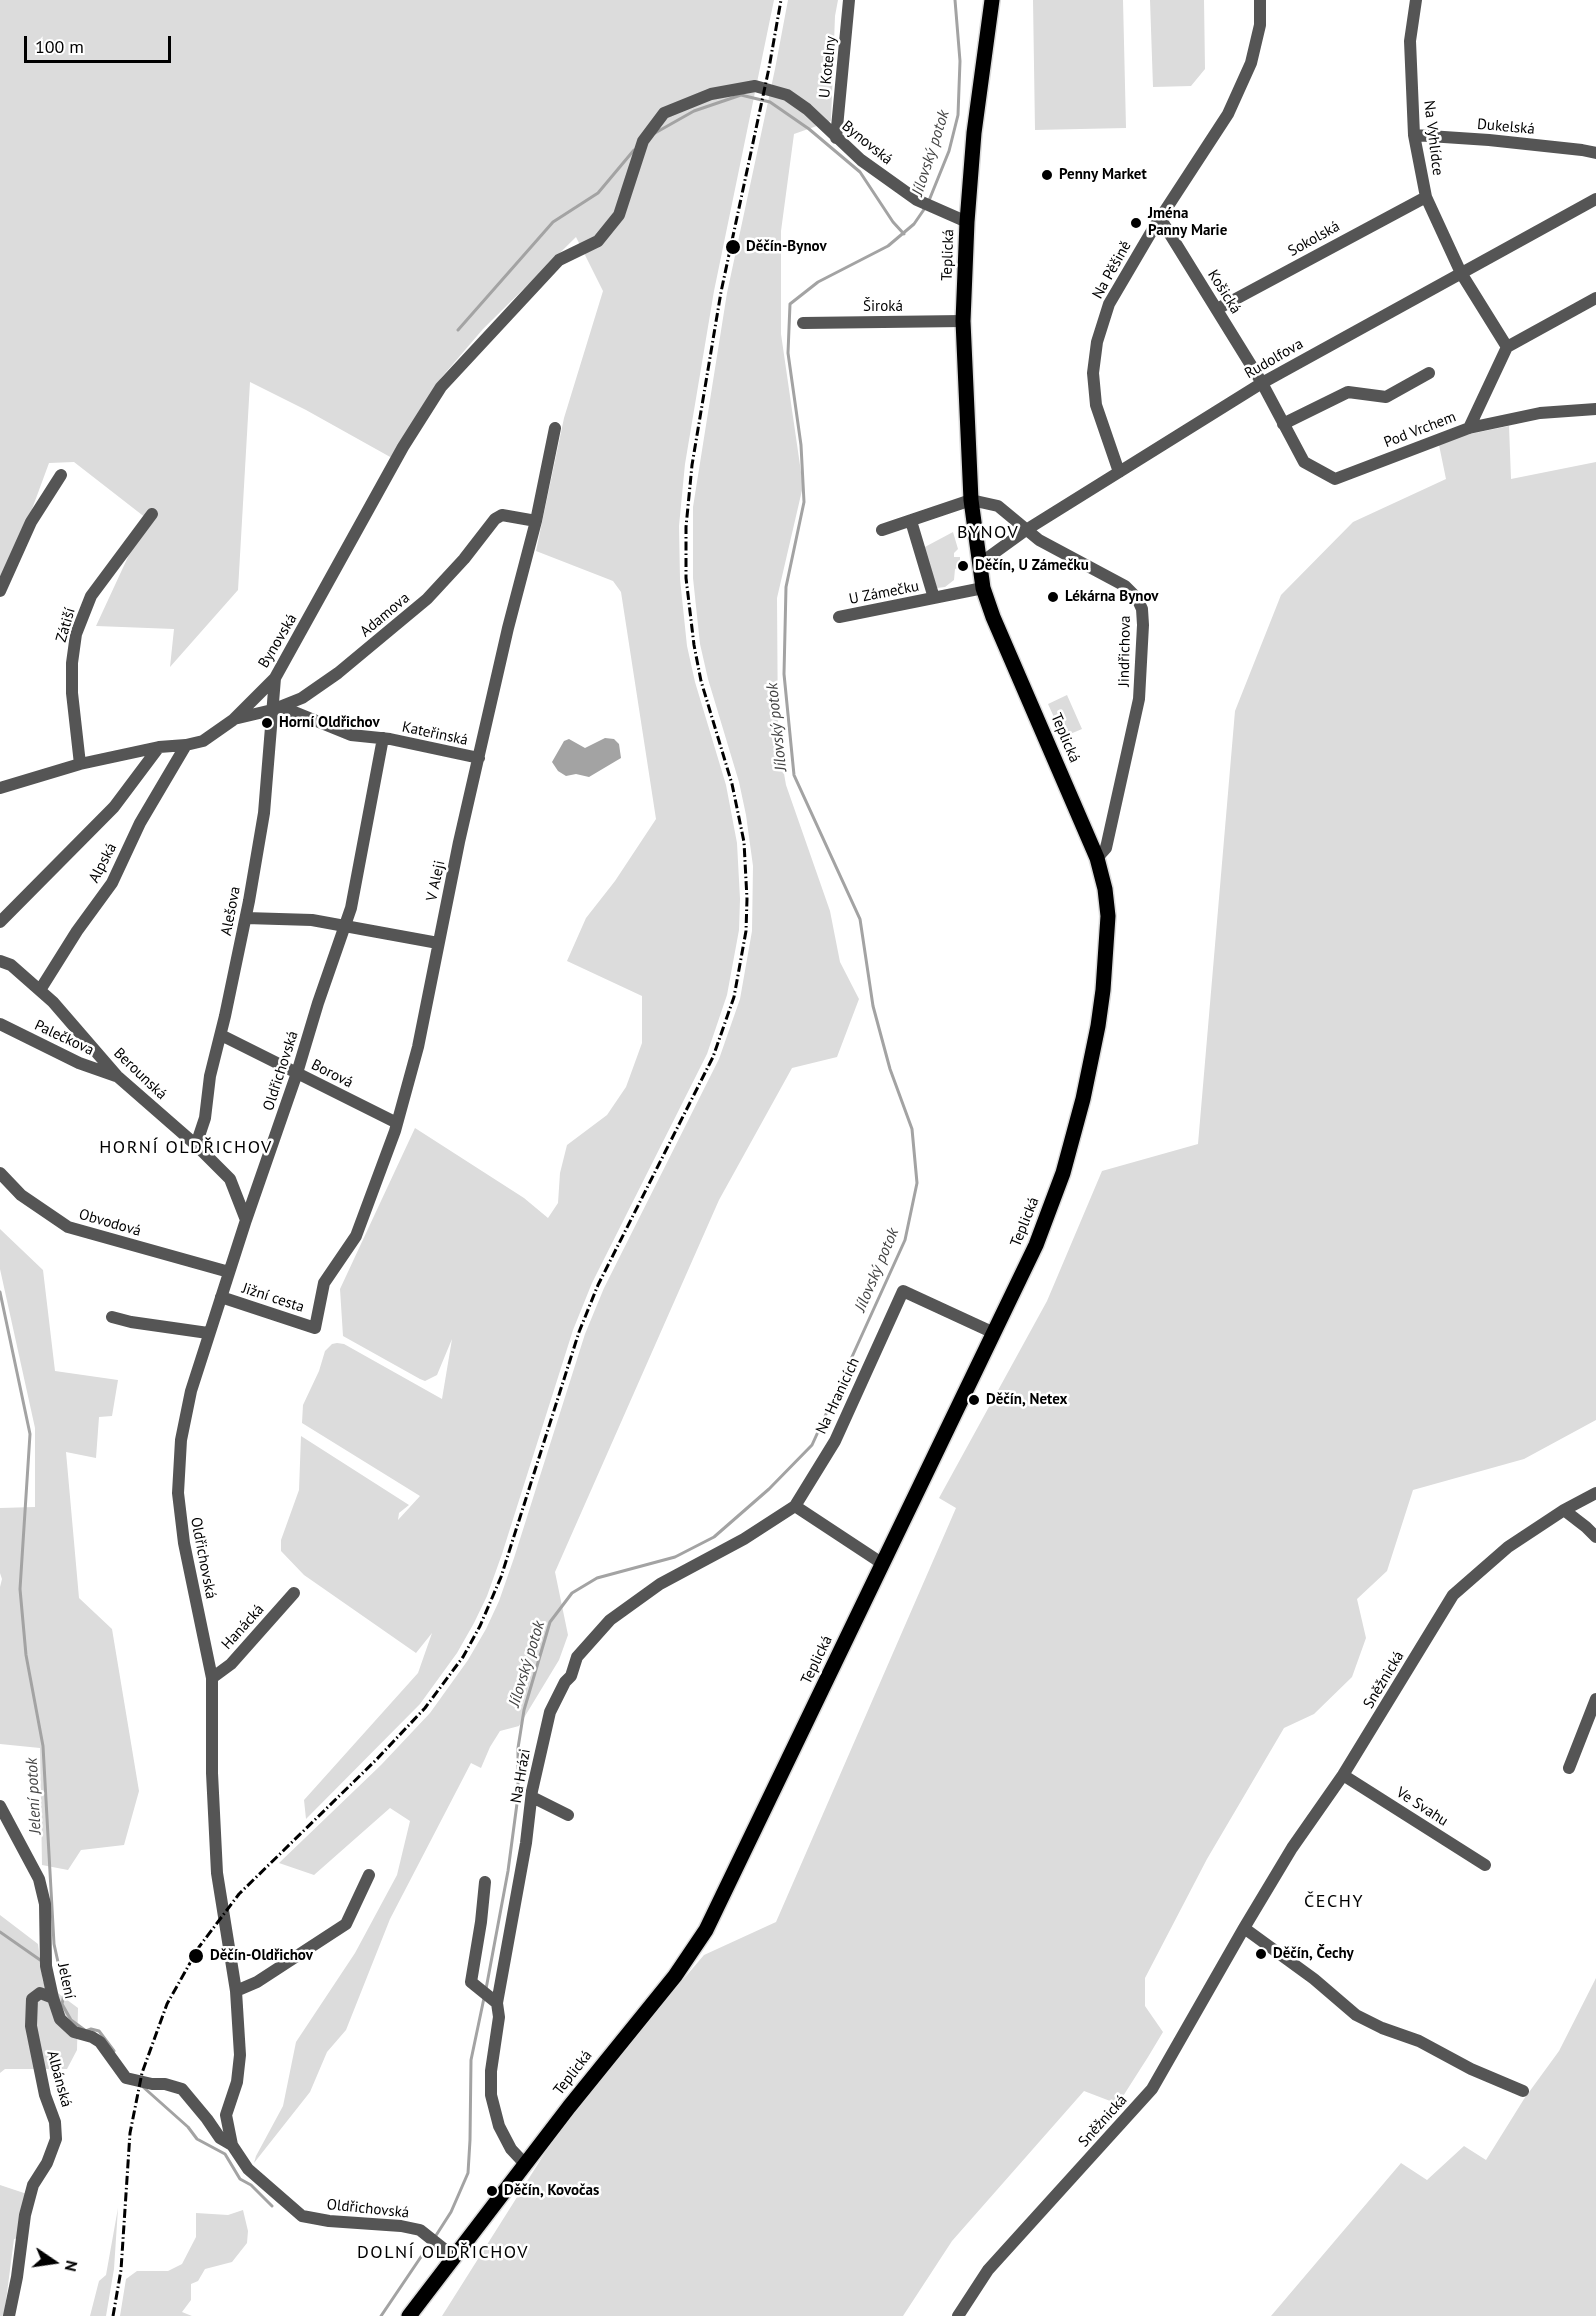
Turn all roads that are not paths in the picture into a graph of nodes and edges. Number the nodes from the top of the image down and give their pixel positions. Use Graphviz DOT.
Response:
graph roads {
  1 [pos="849,0"];
  2 [pos="992,0"];
  3 [pos="1260,0"];
  4 [pos="1416,0"];
  5 [pos="1414,135"];
  6 [pos="836,138"];
  7 [pos="1596,153"];
  8 [pos="1426,198"];
  9 [pos="1596,199"];
  10 [pos="1161,218"];
  11 [pos="967,222"];
  12 [pos="1461,273"];
  13 [pos="1596,298"];
  14 [pos="1217,309"];
  15 [pos="963,321"];
  16 [pos="803,323"];
  17 [pos="1507,346"];
  18 [pos="1430,373"];
  19 [pos="1262,383"];
  20 [pos="1596,409"];
  21 [pos="1283,424"];
  22 [pos="1469,428"];
  23 [pos="555,429"];
  24 [pos="1119,472"];
  25 [pos="61,475"];
  26 [pos="971,500"];
  27 [pos="152,514"];
  28 [pos="536,521"];
  29 [pos="911,521"];
  30 [pos="882,530"];
  31 [pos="1026,530"];
  32 [pos="979,564"];
  33 [pos="983,588"];
  34 [pos="0,591"];
  35 [pos="934,598"];
  36 [pos="839,617"];
  37 [pos="275,678"];
  38 [pos="277,708"];
  39 [pos="233,720"];
  40 [pos="383,738"];
  41 [pos="186,745"];
  42 [pos="159,747"];
  43 [pos="479,758"];
  44 [pos="80,764"];
  45 [pos="0,788"];
  46 [pos="1097,858"];
  47 [pos="246,918"];
  48 [pos="0,921"];
  49 [pos="345,927"];
  50 [pos="438,943"];
  51 [pos="0,961"];
  52 [pos="40,990"];
  53 [pos="0,1024"];
  54 [pos="221,1035"];
  55 [pos="297,1073"];
  56 [pos="117,1076"];
  57 [pos="397,1123"];
  58 [pos="196,1145"];
  59 [pos="0,1173"];
  60 [pos="246,1220"];
  61 [pos="229,1272"];
  62 [pos="221,1297"];
  63 [pos="112,1317"];
  64 [pos="315,1328"];
  65 [pos="208,1333"];
  66 [pos="994,1333"];
  67 [pos="1596,1493"];
  68 [pos="795,1506"];
  69 [pos="1564,1510"];
  70 [pos="1596,1537"];
  71 [pos="883,1564"];
  72 [pos="294,1593"];
  73 [pos="212,1678"];
  74 [pos="1596,1699"];
  75 [pos="1569,1768"];
  76 [pos="1343,1775"];
  77 [pos="532,1797"];
  78 [pos="0,1806"];
  79 [pos="568,1815"];
  80 [pos="1485,1865"];
  81 [pos="369,1875"];
  82 [pos="485,1882"];
  83 [pos="1244,1928"];
  84 [pos="236,1991"];
  85 [pos="53,1998"];
  86 [pos="493,2001"];
  87 [pos="1523,2091"];
  88 [pos="232,2145"];
  89 [pos="525,2164"];
  90 [pos="449,2253"];
  91 [pos="9,2316"];
  92 [pos="409,2316"];
  93 [pos="958,2316"];
  1 -- 6 [label="street, U Kotelny"];
  2 -- 11 [label="main road, Teplická"];
  3 -- 10 [label="street, Na Pěšině"];
  4 -- 5 [label="street, Na Vyhlídce"];
  5 -- 7 [label="street, Dukelská"];
  5 -- 8 [label="street, Na Vyhlídce"];
  6 -- 11 [label="street, Bynovská"];
  6 -- 37 [label="street, Bynovská"];
  8 -- 12 [label="street, Na Vyhlídce"];
  8 -- 14 [label="street, Sokolská"];
  9 -- 12 [label="street, Rudolfova"];
  10 -- 14 [label="street, Košická"];
  10 -- 24 [label="street, Na Pěšině"];
  11 -- 15 [label="main road, Teplická"];
  12 -- 17 [label="street, Na Vyhlídce"];
  12 -- 19 [label="street, Rudolfova"];
  13 -- 17 [label="street"];
  14 -- 19 [label="street, Košická"];
  15 -- 16 [label="street, Široká"];
  15 -- 26 [label="main road, Teplická"];
  17 -- 22 [label="street"];
  18 -- 21 [label="street"];
  19 -- 21 [label="street, Pod Vrchem"];
  19 -- 24 [label="street, Rudolfova"];
  20 -- 22 [label="street, Pod Vrchem"];
  21 -- 22 [label="street, Pod Vrchem"];
  23 -- 28 [label="street, V Aleji"];
  24 -- 31 [label="street, Rudolfova"];
  25 -- 34 [label="street"];
  26 -- 29 [label="street"];
  26 -- 31 [label="street, Jindřichova"];
  26 -- 32 [label="main road, Teplická"];
  27 -- 44 [label="street, Zátiší"];
  28 -- 38 [label="street, Adamova"];
  28 -- 43 [label="street, V Aleji"];
  29 -- 30 [label="street"];
  29 -- 35 [label="street, U Zámečku"];
  31 -- 32 [label="street, Rudolfova"];
  31 -- 46 [label="street, Jindřichova"];
  32 -- 33 [label="main road, Teplická"];
  33 -- 35 [label="street, U Zámečku"];
  33 -- 46 [label="main road, Teplická"];
  35 -- 36 [label="street, U Zámečku"];
  37 -- 38 [label="street, Alešova"];
  37 -- 39 [label="street, Bynovská"];
  38 -- 39 [label="street, Adamova"];
  38 -- 40 [label="street, Kateřinská"];
  38 -- 47 [label="street, Alešova"];
  39 -- 41 [label="street, Bynovská"];
  40 -- 43 [label="street, Kateřinská"];
  40 -- 49 [label="street, Oldřichovská"];
  41 -- 42 [label="street, Bynovská"];
  41 -- 52 [label="street, Alpská"];
  42 -- 44 [label="street, Bynovská"];
  42 -- 48 [label="street"];
  43 -- 50 [label="street, V Aleji"];
  44 -- 45 [label="street, Bynovská"];
  46 -- 66 [label="main road, Teplická"];
  47 -- 49 [label="street"];
  47 -- 54 [label="street, Alešova"];
  49 -- 50 [label="street"];
  49 -- 55 [label="street, Oldřichovská"];
  50 -- 57 [label="street, V Aleji"];
  51 -- 52 [label="street, Berounská"];
  52 -- 56 [label="street, Berounská"];
  53 -- 56 [label="street, Palečkova"];
  54 -- 55 [label="street, Borová"];
  54 -- 58 [label="street, Alešova"];
  55 -- 57 [label="street, Borová"];
  55 -- 60 [label="street, Oldřichovská"];
  56 -- 58 [label="street, Berounská"];
  57 -- 64 [label="street, V Aleji"];
  58 -- 60 [label="street, Berounská"];
  59 -- 61 [label="street, Obvodová"];
  60 -- 61 [label="street, Oldřichovská"];
  61 -- 62 [label="street, Oldřichovská"];
  62 -- 64 [label="street, Jižní cesta"];
  62 -- 65 [label="street, Oldřichovská"];
  63 -- 65 [label="street"];
  65 -- 73 [label="street, Oldřichovská"];
  66 -- 68 [label="street, Na Hranicích"];
  66 -- 71 [label="main road, Teplická"];
  67 -- 69 [label="street, Sněžnická"];
  68 -- 71 [label="street"];
  68 -- 77 [label="street, Na Hrázi"];
  69 -- 70 [label="street"];
  69 -- 76 [label="street, Sněžnická"];
  71 -- 89 [label="main road, Teplická"];
  72 -- 73 [label="street, Hanácká"];
  73 -- 84 [label="street, Oldřichovská"];
  74 -- 75 [label="street"];
  76 -- 80 [label="street, Ve Svahu"];
  76 -- 83 [label="street, Sněžnická"];
  77 -- 79 [label="street"];
  77 -- 86 [label="street, Na Hrázi"];
  78 -- 85 [label="street, Jelení"];
  81 -- 84 [label="street"];
  82 -- 86 [label="street"];
  83 -- 87 [label="street"];
  83 -- 93 [label="street, Sněžnická"];
  84 -- 88 [label="street, Oldřichovská"];
  85 -- 88 [label="street, Jelení"];
  85 -- 91 [label="street, Albánská"];
  86 -- 89 [label="street, Na Hrázi"];
  88 -- 90 [label="street, Oldřichovská"];
  89 -- 90 [label="main road, Teplická"];
  90 -- 92 [label="main road, Teplická"];
}
